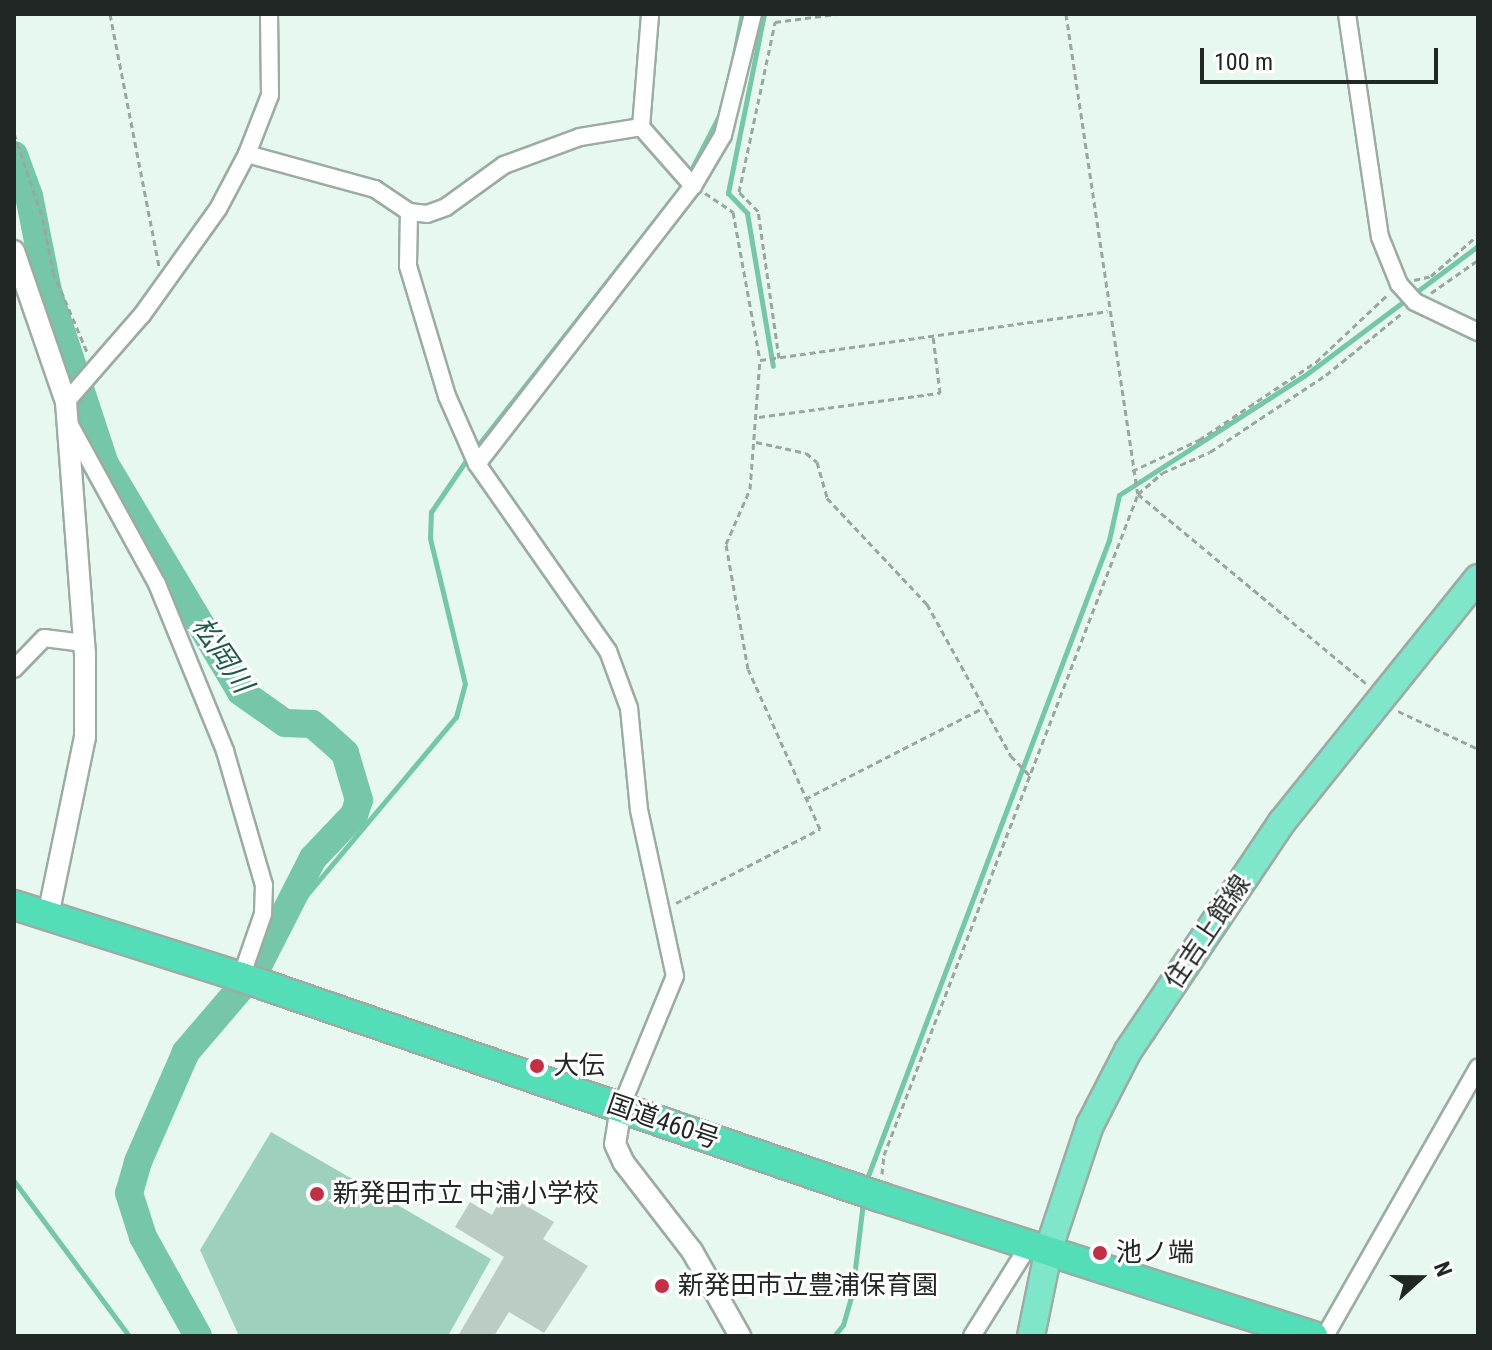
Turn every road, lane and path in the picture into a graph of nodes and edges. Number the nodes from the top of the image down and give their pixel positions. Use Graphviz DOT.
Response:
graph roads {
  1 [pos="110,14"];
  2 [pos="269,14"];
  3 [pos="650,14"];
  4 [pos="753,14"];
  5 [pos="836,14"];
  6 [pos="1066,14"];
  7 [pos="1347,14"];
  8 [pos="641,127"];
  9 [pos="14,133"];
  10 [pos="247,154"];
  11 [pos="693,186"];
  12 [pos="409,212"];
  13 [pos="1478,235"];
  14 [pos="14,251"];
  15 [pos="1478,260"];
  16 [pos="1399,284"];
  17 [pos="162,286"];
  18 [pos="1415,302"];
  19 [pos="1108,311"];
  20 [pos="1478,332"];
  21 [pos="933,336"];
  22 [pos="779,358"];
  23 [pos="760,360"];
  24 [pos="95,368"];
  25 [pos="66,402"];
  26 [pos="757,417"];
  27 [pos="69,424"];
  28 [pos="756,442"];
  29 [pos="477,464"];
  30 [pos="1132,471"];
  31 [pos="1138,494"];
  32 [pos="1478,578"];
  33 [pos="84,643"];
  34 [pos="14,669"];
  35 [pos="1385,699"];
  36 [pos="983,708"];
  37 [pos="1478,749"];
  38 [pos="1031,777"];
  39 [pos="803,799"];
  40 [pos="14,905"];
  41 [pos="661,909"];
  42 [pos="48,916"];
  43 [pos="241,977"];
  44 [pos="1478,1068"];
  45 [pos="621,1107"];
  46 [pos="880,1197"];
  47 [pos="1039,1246"];
  48 [pos="740,1336"];
  49 [pos="972,1336"];
  50 [pos="1031,1336"];
  51 [pos="1313,1336"];
  52 [pos="1325,1336"];
  1 -- 17 [label="path"];
  2 -- 10 [label="street"];
  3 -- 8 [label="street"];
  4 -- 11 [label="street"];
  5 -- 22 [label="path"];
  6 -- 19 [label="path"];
  7 -- 16 [label="street"];
  8 -- 11 [label="street"];
  8 -- 12 [label="street"];
  9 -- 24 [label="path"];
  10 -- 12 [label="street"];
  10 -- 17 [label="street"];
  11 -- 23 [label="path"];
  11 -- 29 [label="street"];
  12 -- 29 [label="street"];
  13 -- 16 [label="path"];
  14 -- 25 [label="street"];
  15 -- 18 [label="path"];
  16 -- 18 [label="street"];
  16 -- 30 [label="path"];
  17 -- 24 [label="street"];
  18 -- 20 [label="street"];
  18 -- 31 [label="path"];
  19 -- 21 [label="path"];
  19 -- 30 [label="path"];
  21 -- 22 [label="path"];
  21 -- 26 [label="path"];
  22 -- 23 [label="path"];
  23 -- 26 [label="path"];
  24 -- 25 [label="street"];
  25 -- 27 [label="street"];
  26 -- 28 [label="path"];
  27 -- 33 [label="street"];
  27 -- 43 [label="street"];
  28 -- 36 [label="path"];
  28 -- 39 [label="path"];
  29 -- 41 [label="street"];
  30 -- 31 [label="path"];
  31 -- 35 [label="path"];
  31 -- 38 [label="path"];
  32 -- 35 [label="main road, 住吉上館線"];
  33 -- 34 [label="street"];
  33 -- 42 [label="street"];
  35 -- 37 [label="path"];
  35 -- 47 [label="main road, 住吉上館線"];
  36 -- 38 [label="path"];
  36 -- 39 [label="path"];
  38 -- 46 [label="path"];
  39 -- 41 [label="path"];
  40 -- 42 [label="highway, 国道460号"];
  41 -- 45 [label="street"];
  42 -- 43 [label="highway, 国道460号"];
  43 -- 45 [label="highway, 国道460号"];
  44 -- 52 [label="street"];
  45 -- 46 [label="highway, 国道460号"];
  45 -- 48 [label="street"];
  46 -- 47 [label="highway, 国道460号"];
  47 -- 49 [label="street"];
  47 -- 50 [label="main road, 住吉上館線"];
  47 -- 51 [label="highway, 国道460号"];
}
